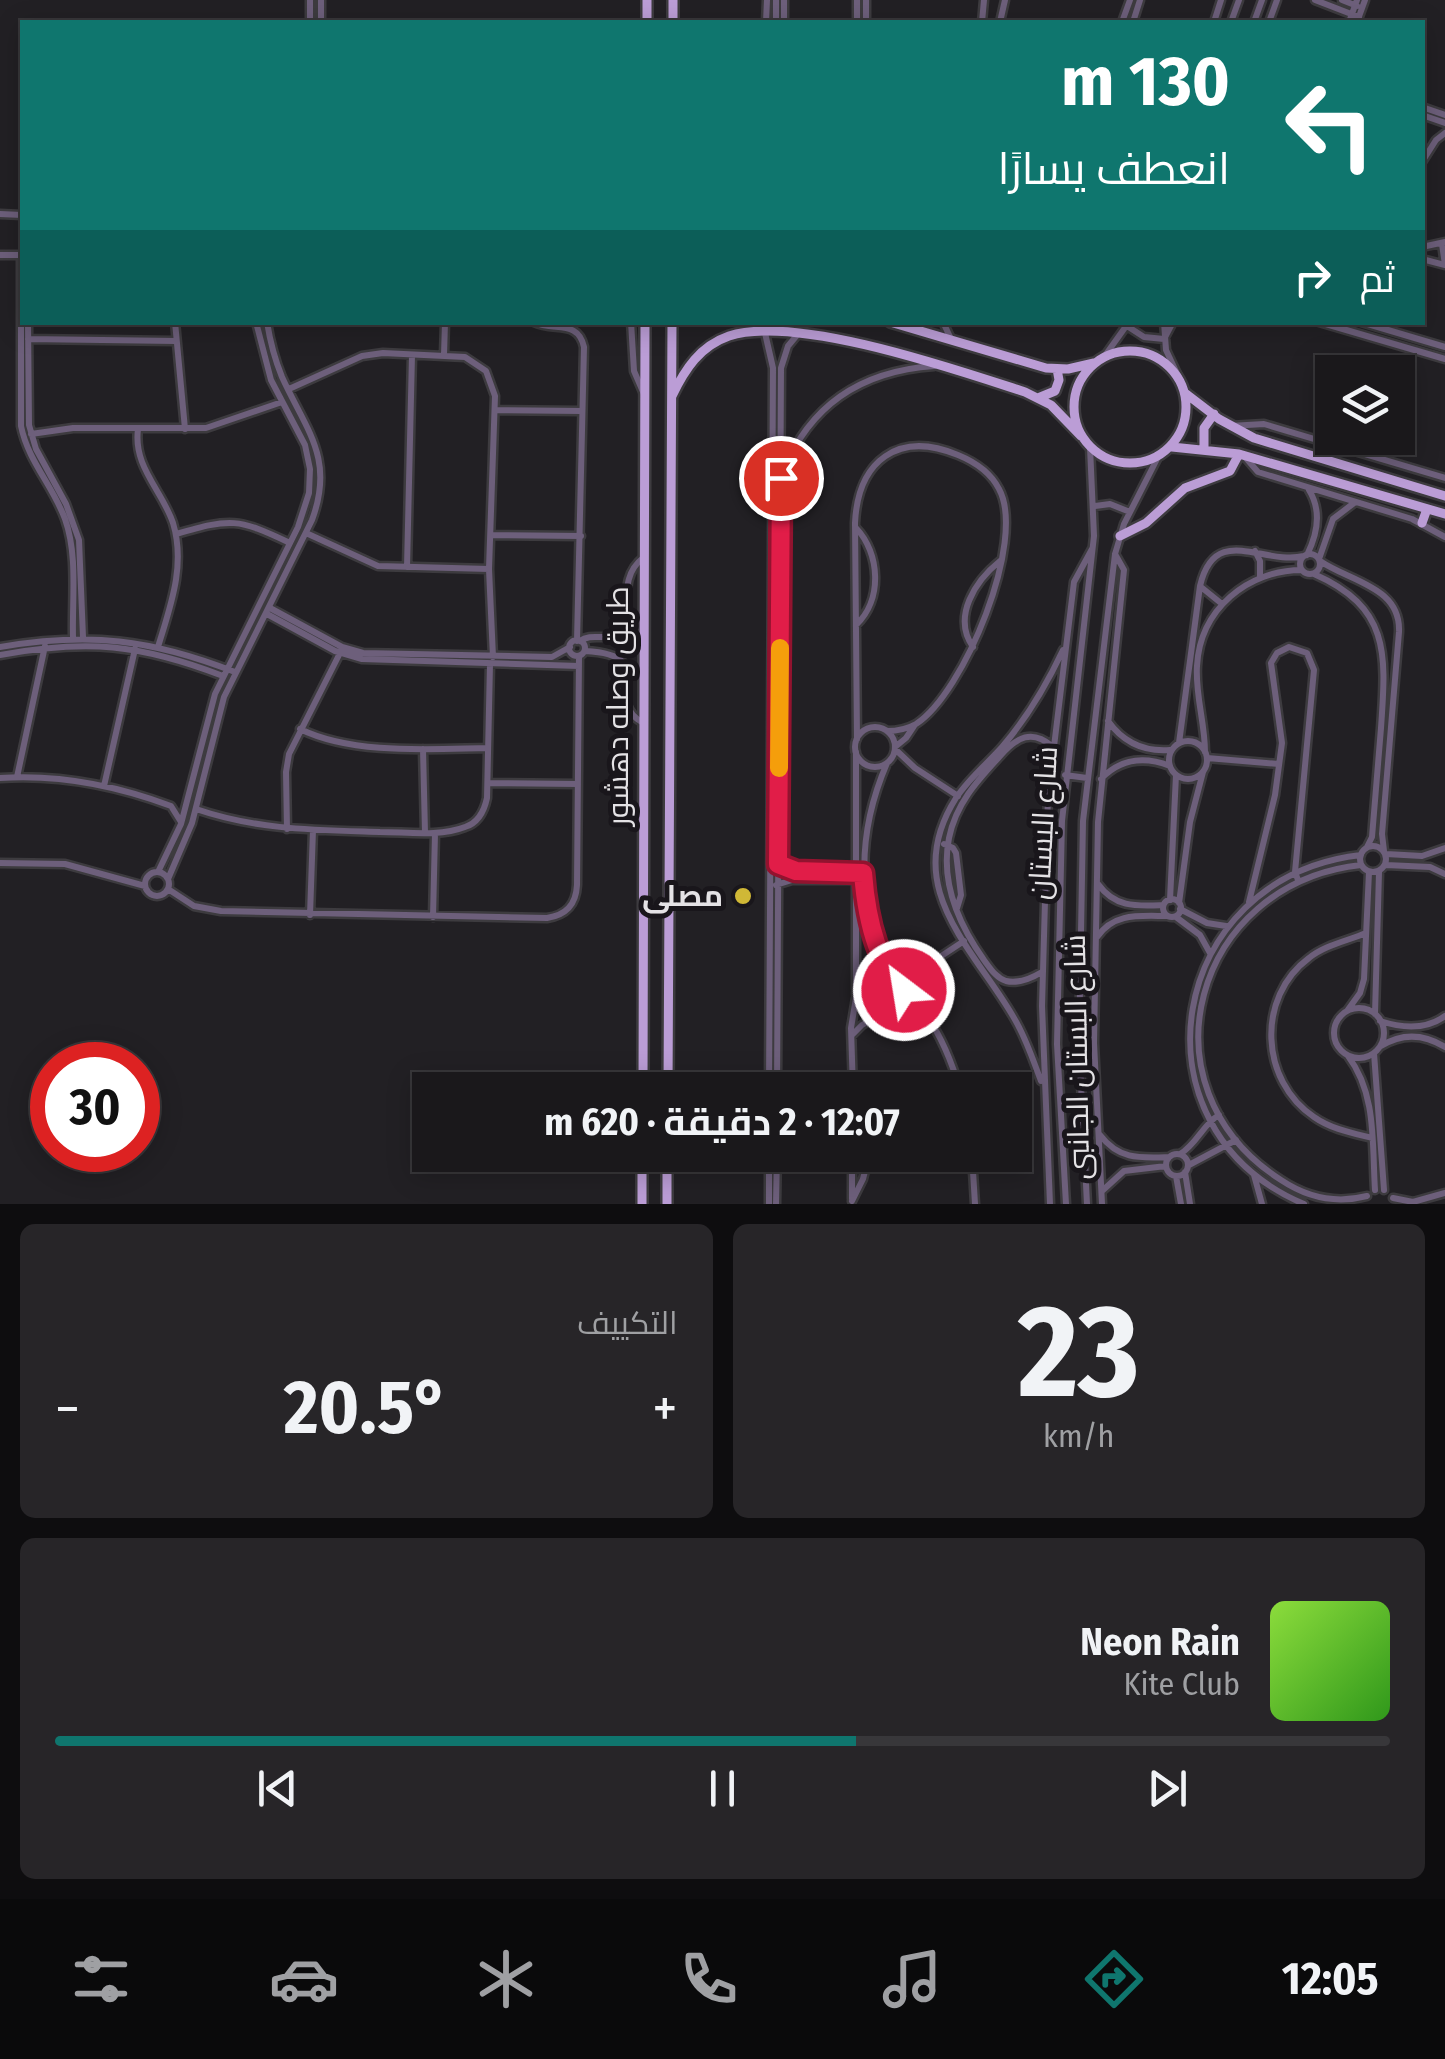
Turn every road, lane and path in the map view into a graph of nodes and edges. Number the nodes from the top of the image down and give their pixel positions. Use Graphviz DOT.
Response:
graph roads {
  1 [pos="1315,0"];
  2 [pos="1342,0"];
  3 [pos="1357,11"];
  4 [pos="1425,116"];
  5 [pos="1432,118"];
  6 [pos="1445,123"];
  7 [pos="1445,134"];
  8 [pos="1436,140"];
  9 [pos="1425,157"];
  10 [pos="1444,243"];
  11 [pos="1445,265"];
  12 [pos="22,325"];
  13 [pos="28,325"];
  14 [pos="175,325"];
  15 [pos="257,325"];
  16 [pos="268,325"];
  17 [pos="444,325"];
  18 [pos="540,325"];
  19 [pos="631,325"];
  20 [pos="645,325"];
  21 [pos="672,325"];
  22 [pos="731,325"];
  23 [pos="913,325"];
  24 [pos="944,325"];
  25 [pos="1127,325"];
  26 [pos="1129,325"];
  27 [pos="1164,325"];
  28 [pos="1171,325"];
  29 [pos="1329,325"];
  30 [pos="1377,325"];
  31 [pos="765,332"];
  32 [pos="743,333"];
  33 [pos="798,334"];
  34 [pos="28,339"];
  35 [pos="1164,339"];
  36 [pos="952,340"];
  37 [pos="176,341"];
  38 [pos="1445,347"];
  39 [pos="412,355"];
  40 [pos="444,355"];
  41 [pos="1445,359"];
  42 [pos="1100,360"];
  43 [pos="943,366"];
  44 [pos="1057,369"];
  45 [pos="1180,380"];
  46 [pos="289,390"];
  47 [pos="1185,393"];
  48 [pos="646,396"];
  49 [pos="671,398"];
  50 [pos="1038,398"];
  51 [pos="282,402"];
  52 [pos="496,410"];
  53 [pos="582,411"];
  54 [pos="1214,414"];
  55 [pos="1230,426"];
  56 [pos="138,429"];
  57 [pos="185,429"];
  58 [pos="30,434"];
  59 [pos="1082,436"];
  60 [pos="1090,446"];
  61 [pos="1172,446"];
  62 [pos="1204,449"];
  63 [pos="1242,455"];
  64 [pos="1158,456"];
  65 [pos="781,478"];
  66 [pos="1445,478"];
  67 [pos="1308,488"];
  68 [pos="1445,496"];
  69 [pos="1355,502"];
  70 [pos="1095,506"];
  71 [pos="1427,508"];
  72 [pos="1130,512"];
  73 [pos="1445,514"];
  74 [pos="1422,523"];
  75 [pos="776,524"];
  76 [pos="855,526"];
  77 [pos="306,533"];
  78 [pos="176,534"];
  79 [pos="491,535"];
  80 [pos="581,536"];
  81 [pos="1120,536"];
  82 [pos="1445,537"];
  83 [pos="290,544"];
  84 [pos="1093,548"];
  85 [pos="1255,552"];
  86 [pos="1115,554"];
  87 [pos="1305,555"];
  88 [pos="644,557"];
  89 [pos="1001,560"];
  90 [pos="1320,560"];
  91 [pos="407,567"];
  92 [pos="489,569"];
  93 [pos="1302,570"];
  94 [pos="1314,574"];
  95 [pos="1259,578"];
  96 [pos="1200,586"];
  97 [pos="1373,588"];
  98 [pos="1360,603"];
  99 [pos="1222,604"];
  100 [pos="268,611"];
  101 [pos="855,625"];
  102 [pos="73,637"];
  103 [pos="83,637"];
  104 [pos="608,637"];
  105 [pos="578,641"];
  106 [pos="1065,644"];
  107 [pos="0,646"];
  108 [pos="45,646"];
  109 [pos="158,647"];
  110 [pos="570,647"];
  111 [pos="973,647"];
  112 [pos="135,649"];
  113 [pos="607,652"];
  114 [pos="1397,652"];
  115 [pos="582,653"];
  116 [pos="340,654"];
  117 [pos="1384,654"];
  118 [pos="0,655"];
  119 [pos="492,660"];
  120 [pos="579,666"];
  121 [pos="224,672"];
  122 [pos="236,672"];
  123 [pos="855,712"];
  124 [pos="1107,720"];
  125 [pos="644,723"];
  126 [pos="914,726"];
  127 [pos="871,728"];
  128 [pos="300,729"];
  129 [pos="887,731"];
  130 [pos="857,738"];
  131 [pos="1178,743"];
  132 [pos="1053,746"];
  133 [pos="488,748"];
  134 [pos="895,748"];
  135 [pos="423,749"];
  136 [pos="1171,750"];
  137 [pos="856,752"];
  138 [pos="1206,755"];
  139 [pos="888,763"];
  140 [pos="1279,764"];
  141 [pos="1170,766"];
  142 [pos="915,768"];
  143 [pos="1203,772"];
  144 [pos="1176,775"];
  145 [pos="1065,776"];
  146 [pos="17,777"];
  147 [pos="0,778"];
  148 [pos="1087,778"];
  149 [pos="1100,779"];
  150 [pos="489,783"];
  151 [pos="578,784"];
  152 [pos="104,786"];
  153 [pos="958,796"];
  154 [pos="187,800"];
  155 [pos="172,806"];
  156 [pos="196,809"];
  157 [pos="1083,821"];
  158 [pos="1098,822"];
  159 [pos="182,824"];
  160 [pos="287,829"];
  161 [pos="313,830"];
  162 [pos="425,833"];
  163 [pos="434,833"];
  164 [pos="943,844"];
  165 [pos="1367,847"];
  166 [pos="1445,848"];
  167 [pos="1385,852"];
  168 [pos="1360,855"];
  169 [pos="0,864"];
  170 [pos="778,864"];
  171 [pos="1361,865"];
  172 [pos="1386,865"];
  173 [pos="158,872"];
  174 [pos="1295,872"];
  175 [pos="1369,872"];
  176 [pos="1378,872"];
  177 [pos="1445,874"];
  178 [pos="859,877"];
  179 [pos="168,879"];
  180 [pos="1298,880"];
  181 [pos="1098,884"];
  182 [pos="774,885"];
  183 [pos="145,886"];
  184 [pos="168,890"];
  185 [pos="1047,894"];
  186 [pos="1062,894"];
  187 [pos="1249,902"];
  188 [pos="1173,904"];
  189 [pos="310,915"];
  190 [pos="1171,916"];
  191 [pos="433,917"];
  192 [pos="1227,926"];
  193 [pos="1366,934"];
  194 [pos="1096,938"];
  195 [pos="965,940"];
  196 [pos="1210,953"];
  197 [pos="1044,971"];
  198 [pos="898,983"];
  199 [pos="856,994"];
  200 [pos="1197,1004"];
  201 [pos="1348,1011"];
  202 [pos="890,1012"];
  203 [pos="925,1013"];
  204 [pos="881,1015"];
  205 [pos="1445,1016"];
  206 [pos="1378,1018"];
  207 [pos="773,1023"];
  208 [pos="851,1036"];
  209 [pos="1445,1047"];
  210 [pos="1377,1050"];
  211 [pos="1347,1056"];
  212 [pos="642,1072"];
  213 [pos="668,1072"];
  214 [pos="770,1072"];
  215 [pos="776,1072"];
  216 [pos="852,1072"];
  217 [pos="953,1072"];
  218 [pos="1043,1086"];
  219 [pos="1219,1114"];
  220 [pos="1211,1120"];
  221 [pos="1100,1136"];
  222 [pos="1372,1138"];
  223 [pos="1236,1140"];
  224 [pos="1228,1146"];
  225 [pos="1180,1154"];
  226 [pos="1169,1157"];
  227 [pos="1166,1166"];
  228 [pos="1187,1169"];
  229 [pos="642,1172"];
  230 [pos="667,1172"];
  231 [pos="772,1172"];
  232 [pos="774,1172"];
  233 [pos="852,1172"];
  234 [pos="864,1172"];
  235 [pos="974,1172"];
  236 [pos="1254,1173"];
  237 [pos="1176,1176"];
  238 [pos="1379,1190"];
  239 [pos="1102,1192"];
  240 [pos="1445,1193"];
  241 [pos="1366,1200"];
  242 [pos="1394,1201"];
  243 [pos="852,1203"];
  244 [pos="642,1204"];
  245 [pos="667,1204"];
  246 [pos="769,1204"];
  247 [pos="776,1204"];
  248 [pos="974,1204"];
  249 [pos="1050,1204"];
  250 [pos="1066,1204"];
  251 [pos="1087,1204"];
  252 [pos="1102,1204"];
  253 [pos="1180,1204"];
  254 [pos="1190,1204"];
  255 [pos="1262,1204"];
  256 [pos="1304,1204"];
  1 -- 3 [label="street"];
  2 -- 3 [label="street"];
  4 -- 5 [label="street"];
  5 -- 6 [label="street"];
  5 -- 8 [label="street"];
  7 -- 8 [label="street"];
  8 -- 9 [label="street"];
  10 -- 11 [label="street"];
  12 -- 102 [label="street"];
  13 -- 34 [label="street"];
  14 -- 37 [label="street"];
  15 -- 51 [label="street"];
  16 -- 46 [label="street"];
  17 -- 40 [label="street"];
  18 -- 53 [label="street"];
  19 -- 48 [label="street"];
  20 -- 48 [label="main road, طريق وصله دهشور"];
  21 -- 49 [label="main road, طريق وصله دهشور"];
  22 -- 32 [label="main road"];
  23 -- 36 [label="main road"];
  24 -- 36 [label="street"];
  25 -- 42 [label="street"];
  26 -- 35 [label="street"];
  27 -- 35 [label="street"];
  28 -- 35 [label="street"];
  29 -- 41 [label="street"];
  30 -- 38 [label="street"];
  31 -- 32 [label="main road"];
  31 -- 33 [label="main road"];
  31 -- 75 [label="street"];
  32 -- 49 [label="main road"];
  33 -- 43 [label="main road"];
  33 -- 65 [label="street"];
  34 -- 37 [label="street"];
  34 -- 58 [label="street"];
  35 -- 45 [label="street"];
  36 -- 44 [label="main road"];
  37 -- 57 [label="street"];
  39 -- 40 [label="street"];
  39 -- 46 [label="street"];
  39 -- 91 [label="street"];
  40 -- 52 [label="street"];
  42 -- 44 [label="main road"];
  42 -- 45 [label="main road"];
  42 -- 59 [label="main road"];
  43 -- 50 [label="main road"];
  43 -- 65 [label="street"];
  44 -- 50 [label="main road"];
  45 -- 47 [label="main road"];
  46 -- 77 [label="street"];
  47 -- 54 [label="main road"];
  47 -- 61 [label="main road"];
  48 -- 88 [label="main road, طريق وصله دهشور"];
  49 -- 213 [label="main road, طريق وصله دهشور"];
  50 -- 59 [label="main road"];
  51 -- 57 [label="street"];
  51 -- 83 [label="street"];
  52 -- 53 [label="street"];
  52 -- 79 [label="street"];
  53 -- 80 [label="street"];
  54 -- 55 [label="main road"];
  54 -- 62 [label="main road"];
  55 -- 66 [label="street"];
  55 -- 68 [label="main road"];
  56 -- 57 [label="street"];
  56 -- 58 [label="street"];
  56 -- 78 [label="street"];
  58 -- 103 [label="street"];
  59 -- 60 [label="main road"];
  60 -- 64 [label="main road"];
  60 -- 70 [label="street, شارع البستان"];
  61 -- 62 [label="main road"];
  61 -- 64 [label="main road"];
  62 -- 63 [label="main road"];
  63 -- 67 [label="street"];
  63 -- 71 [label="main road"];
  63 -- 81 [label="main road"];
  64 -- 72 [label="street, شارع البستان"];
  65 -- 75 [label="street"];
  67 -- 69 [label="street"];
  67 -- 87 [label="street"];
  69 -- 74 [label="street"];
  69 -- 90 [label="street"];
  70 -- 72 [label="street"];
  70 -- 84 [label="street, شارع البستان"];
  71 -- 73 [label="main road"];
  71 -- 74 [label="main road"];
  72 -- 81 [label="street, شارع البستان"];
  74 -- 82 [label="street"];
  75 -- 170 [label="street"];
  75 -- 182 [label="street"];
  76 -- 89 [label="street"];
  76 -- 101 [label="street"];
  76 -- 101 [label="street"];
  77 -- 91 [label="street"];
  77 -- 100 [label="street"];
  78 -- 83 [label="street"];
  78 -- 109 [label="street"];
  79 -- 80 [label="street"];
  79 -- 92 [label="street"];
  80 -- 105 [label="street"];
  81 -- 86 [label="street, شارع البستان"];
  83 -- 121 [label="street"];
  84 -- 106 [label="street, شارع البستان الجانبى"];
  84 -- 145 [label="street, شارع البستان"];
  85 -- 87 [label="street"];
  85 -- 95 [label="street"];
  85 -- 96 [label="street"];
  86 -- 124 [label="street, شارع البستان الجانبى"];
  86 -- 148 [label="street, شارع البستان"];
  87 -- 90 [label="street"];
  87 -- 93 [label="street"];
  88 -- 104 [label="street"];
  88 -- 125 [label="main road, طريق وصله دهشور"];
  89 -- 111 [label="street"];
  89 -- 111 [label="street"];
  90 -- 94 [label="street"];
  90 -- 97 [label="street"];
  91 -- 92 [label="street"];
  92 -- 119 [label="street"];
  93 -- 94 [label="street"];
  93 -- 95 [label="street"];
  94 -- 98 [label="street"];
  95 -- 99 [label="street"];
  96 -- 99 [label="street"];
  96 -- 131 [label="street"];
  97 -- 98 [label="street"];
  97 -- 114 [label="street"];
  98 -- 117 [label="street"];
  99 -- 138 [label="street"];
  100 -- 116 [label="street"];
  100 -- 119 [label="street"];
  100 -- 122 [label="street"];
  101 -- 123 [label="street"];
  102 -- 103 [label="street"];
  102 -- 107 [label="street"];
  103 -- 109 [label="street"];
  104 -- 105 [label="street"];
  104 -- 113 [label="street"];
  105 -- 110 [label="street"];
  105 -- 115 [label="street"];
  106 -- 132 [label="street, شارع البستان الجانبى"];
  106 -- 153 [label="street"];
  108 -- 112 [label="street"];
  108 -- 118 [label="street"];
  108 -- 146 [label="street"];
  109 -- 121 [label="street"];
  110 -- 115 [label="street"];
  110 -- 119 [label="street"];
  111 -- 126 [label="street"];
  112 -- 121 [label="street"];
  112 -- 152 [label="street"];
  113 -- 115 [label="street"];
  113 -- 125 [label="street"];
  114 -- 117 [label="street"];
  114 -- 167 [label="street"];
  115 -- 120 [label="street"];
  116 -- 119 [label="street"];
  116 -- 128 [label="street"];
  117 -- 165 [label="street"];
  119 -- 120 [label="street"];
  119 -- 133 [label="street"];
  120 -- 151 [label="street"];
  121 -- 122 [label="street"];
  121 -- 154 [label="street"];
  122 -- 156 [label="street"];
  123 -- 127 [label="street"];
  123 -- 130 [label="street"];
  124 -- 136 [label="street"];
  124 -- 149 [label="street, شارع البستان الجانبى"];
  125 -- 212 [label="main road, طريق وصله دهشور"];
  126 -- 129 [label="street"];
  126 -- 134 [label="street"];
  127 -- 129 [label="street"];
  127 -- 130 [label="street"];
  128 -- 135 [label="street"];
  128 -- 160 [label="street"];
  129 -- 134 [label="street"];
  130 -- 137 [label="street"];
  131 -- 136 [label="street"];
  131 -- 138 [label="street"];
  132 -- 164 [label="street"];
  132 -- 185 [label="street, شارع البستان الجانبى"];
  133 -- 135 [label="street"];
  133 -- 150 [label="street"];
  134 -- 139 [label="street"];
  134 -- 142 [label="street"];
  135 -- 162 [label="street"];
  136 -- 141 [label="street"];
  137 -- 139 [label="street"];
  137 -- 178 [label="street"];
  138 -- 140 [label="street"];
  138 -- 143 [label="street"];
  139 -- 142 [label="street"];
  139 -- 178 [label="street"];
  140 -- 174 [label="street"];
  140 -- 187 [label="street"];
  141 -- 144 [label="street"];
  141 -- 149 [label="street"];
  142 -- 153 [label="street"];
  143 -- 144 [label="street"];
  143 -- 188 [label="street"];
  144 -- 188 [label="street"];
  145 -- 148 [label="street"];
  145 -- 186 [label="street, شارع البستان"];
  146 -- 147 [label="street"];
  146 -- 152 [label="street"];
  148 -- 157 [label="street, شارع البستان"];
  149 -- 158 [label="street, شارع البستان الجانبى"];
  150 -- 151 [label="street"];
  150 -- 163 [label="street"];
  151 -- 191 [label="street"];
  152 -- 155 [label="street"];
  153 -- 164 [label="street"];
  154 -- 155 [label="street"];
  154 -- 159 [label="street"];
  155 -- 159 [label="street"];
  156 -- 160 [label="street"];
  156 -- 179 [label="street"];
  157 -- 158 [label="street"];
  157 -- 251 [label="street, شارع البستان"];
  158 -- 181 [label="street, شارع البستان الجانبى"];
  159 -- 173 [label="street"];
  160 -- 161 [label="street"];
  161 -- 162 [label="street"];
  161 -- 189 [label="street"];
  162 -- 163 [label="street"];
  163 -- 191 [label="street"];
  164 -- 195 [label="street"];
  164 -- 195 [label="street"];
  165 -- 167 [label="street"];
  165 -- 168 [label="street"];
  166 -- 167 [label="street"];
  167 -- 172 [label="street"];
  168 -- 171 [label="street"];
  168 -- 174 [label="street"];
  169 -- 183 [label="street"];
  170 -- 178 [label="street"];
  170 -- 182 [label="street"];
  171 -- 175 [label="street"];
  171 -- 180 [label="street"];
  172 -- 176 [label="street"];
  172 -- 177 [label="street"];
  173 -- 179 [label="street"];
  173 -- 183 [label="street"];
  174 -- 180 [label="street"];
  174 -- 187 [label="street"];
  175 -- 176 [label="street"];
  175 -- 193 [label="street"];
  176 -- 206 [label="street"];
  178 -- 182 [label="street"];
  178 -- 198 [label="street"];
  178 -- 199 [label="street"];
  179 -- 184 [label="street"];
  180 -- 200 [label="street"];
  181 -- 188 [label="street"];
  181 -- 194 [label="street, شارع البستان الجانبى"];
  182 -- 207 [label="street"];
  183 -- 184 [label="street"];
  184 -- 189 [label="street"];
  185 -- 186 [label="street"];
  185 -- 197 [label="street, شارع البستان الجانبى"];
  186 -- 250 [label="street, شارع البستان"];
  187 -- 192 [label="street"];
  188 -- 190 [label="street"];
  188 -- 190 [label="street"];
  188 -- 192 [label="street"];
  189 -- 191 [label="street"];
  190 -- 194 [label="street"];
  190 -- 196 [label="street"];
  192 -- 196 [label="street"];
  193 -- 201 [label="street"];
  193 -- 222 [label="street"];
  194 -- 221 [label="street, شارع البستان الجانبى"];
  195 -- 197 [label="street"];
  195 -- 198 [label="street"];
  195 -- 218 [label="street"];
  196 -- 200 [label="street"];
  197 -- 218 [label="street, شارع البستان الجانبى"];
  198 -- 199 [label="street"];
  198 -- 202 [label="street"];
  198 -- 203 [label="street"];
  199 -- 204 [label="street"];
  199 -- 208 [label="street"];
  200 -- 219 [label="street"];
  200 -- 220 [label="street"];
  201 -- 206 [label="street"];
  201 -- 211 [label="street"];
  202 -- 203 [label="street"];
  202 -- 204 [label="street"];
  203 -- 217 [label="street"];
  204 -- 208 [label="street"];
  205 -- 206 [label="street"];
  206 -- 210 [label="street"];
  207 -- 214 [label="street"];
  207 -- 215 [label="street"];
  208 -- 216 [label="street"];
  209 -- 210 [label="street"];
  210 -- 211 [label="street"];
  210 -- 238 [label="street"];
  211 -- 222 [label="street"];
  218 -- 249 [label="street, شارع البستان الجانبى"];
  219 -- 220 [label="street"];
  219 -- 223 [label="street"];
  220 -- 224 [label="street"];
  220 -- 225 [label="street"];
  221 -- 226 [label="street"];
  221 -- 239 [label="street, شارع البستان الجانبى"];
  222 -- 238 [label="street"];
  223 -- 224 [label="street"];
  223 -- 241 [label="street"];
  224 -- 228 [label="street"];
  224 -- 236 [label="street"];
  225 -- 226 [label="street"];
  225 -- 228 [label="street"];
  226 -- 227 [label="street"];
  227 -- 237 [label="street"];
  227 -- 239 [label="street"];
  228 -- 237 [label="street"];
  228 -- 254 [label="street"];
  229 -- 244 [label="main road"];
  230 -- 245 [label="main road"];
  231 -- 246 [label="street"];
  232 -- 247 [label="street"];
  233 -- 243 [label="street"];
  234 -- 243 [label="street"];
  235 -- 248 [label="street"];
  236 -- 255 [label="street"];
  236 -- 256 [label="street"];
  237 -- 253 [label="street"];
  238 -- 241 [label="street"];
  238 -- 242 [label="street"];
  239 -- 252 [label="street, شارع البستان الجانبى"];
  240 -- 242 [label="street"];
}
